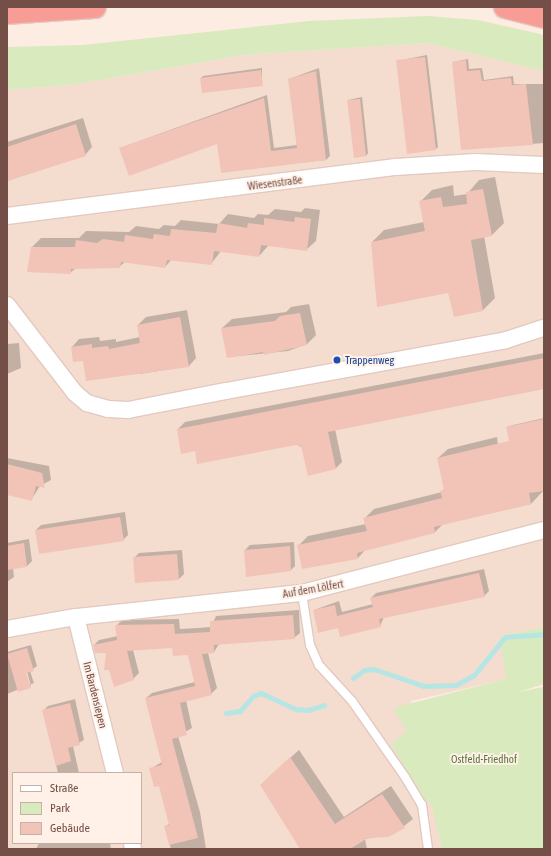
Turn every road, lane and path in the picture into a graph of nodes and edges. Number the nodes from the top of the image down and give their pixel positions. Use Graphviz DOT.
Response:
graph roads {
  1 [pos="95,7"];
  2 [pos="505,7"];
  3 [pos="7,14"];
  4 [pos="544,17"];
  5 [pos="544,165"];
  6 [pos="7,216"];
  7 [pos="7,306"];
  8 [pos="544,328"];
  9 [pos="544,530"];
  10 [pos="302,593"];
  11 [pos="76,617"];
  12 [pos="7,629"];
  13 [pos="115,772"];
  14 [pos="428,849"];
  1 -- 3 [label="highway"];
  2 -- 4 [label="highway"];
  5 -- 6 [label="street, Wiesenstraße"];
  7 -- 8 [label="street"];
  9 -- 10 [label="street, Auf dem Lölfert"];
  10 -- 11 [label="street, Auf dem Lölfert"];
  10 -- 14 [label="lane"];
  11 -- 12 [label="street, Auf dem Lölfert"];
  11 -- 13 [label="street, Im Bardensiepen"];
}
